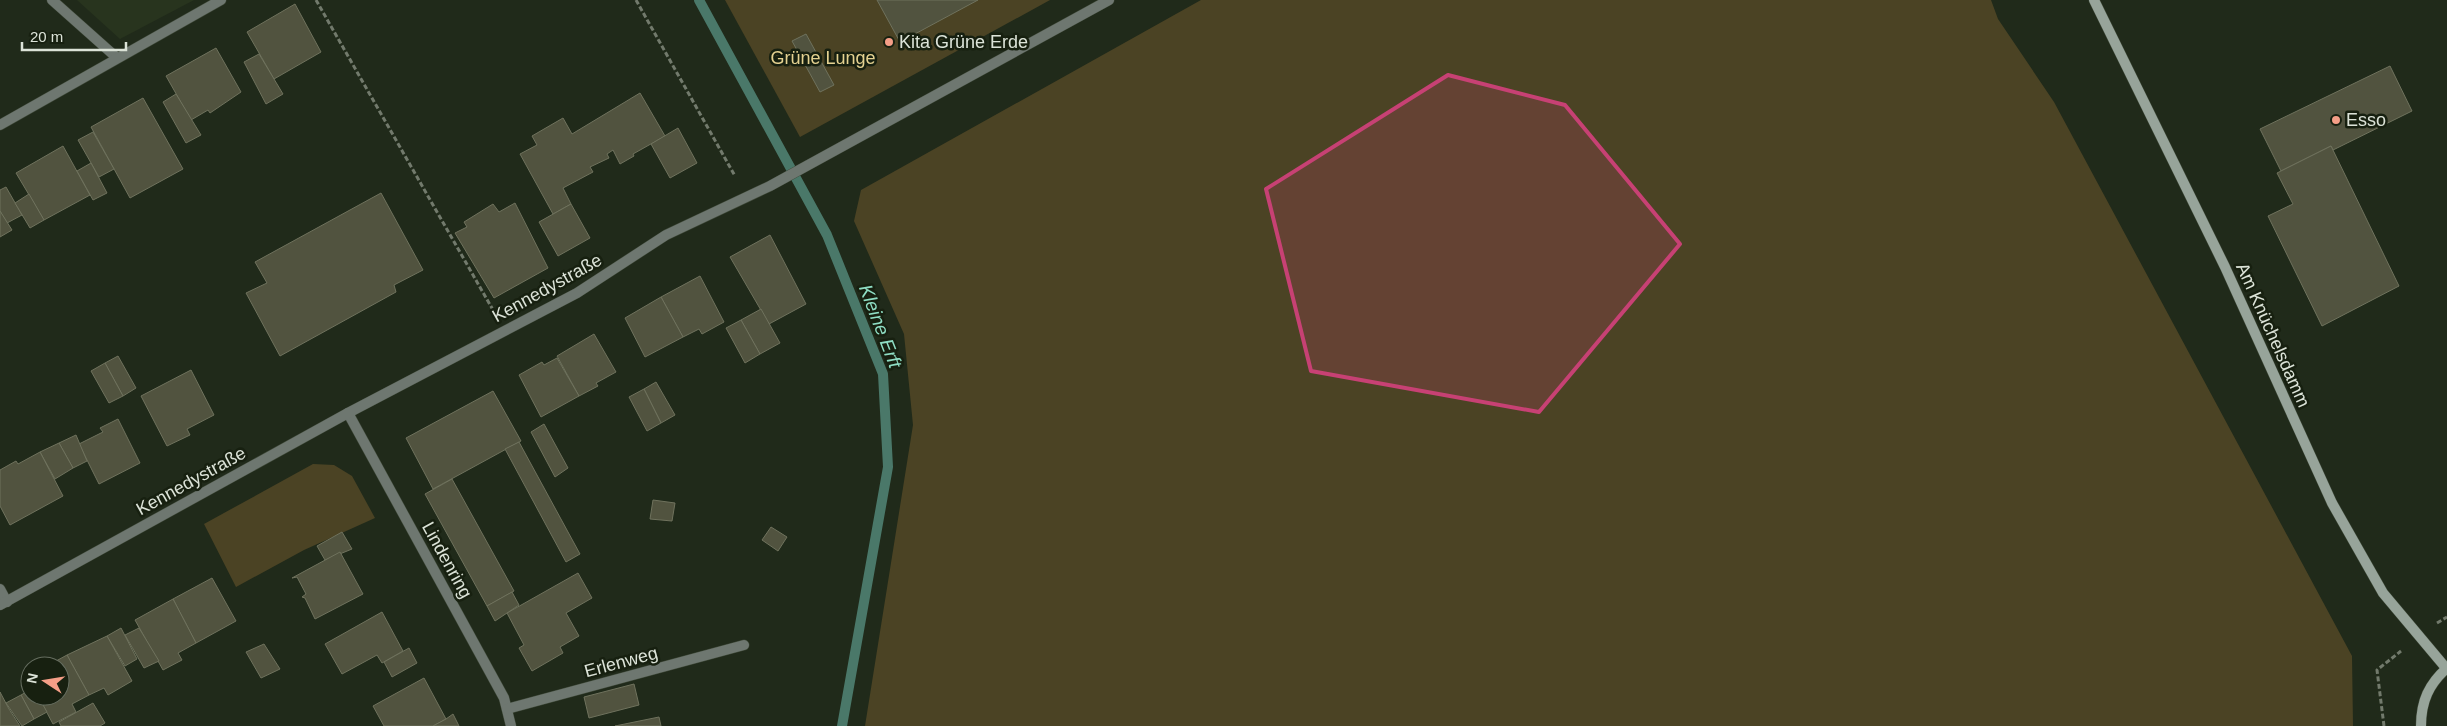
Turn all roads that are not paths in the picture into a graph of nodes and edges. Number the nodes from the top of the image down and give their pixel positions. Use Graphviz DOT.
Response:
graph roads {
  1 [pos="52,0"];
  2 [pos="221,0"];
  3 [pos="1109,0"];
  4 [pos="2094,0"];
  5 [pos="116,58"];
  6 [pos="0,125"];
  7 [pos="348,413"];
  8 [pos="0,589"];
  9 [pos="3,603"];
  10 [pos="744,645"];
  11 [pos="2447,668"];
  12 [pos="507,709"];
  13 [pos="511,726"];
  14 [pos="2421,726"];
  1 -- 5 [label="street"];
  2 -- 5 [label="street"];
  3 -- 7 [label="street, Kennedystraße"];
  4 -- 11 [label="main road, Am Knüchelsdamm"];
  5 -- 6 [label="street"];
  7 -- 9 [label="street, Kennedystraße"];
  7 -- 12 [label="street, Lindenring"];
  8 -- 9 [label="street"];
  10 -- 12 [label="street, Erlenweg"];
  11 -- 14 [label="main road"];
  12 -- 13 [label="street, Lindenring"];
}
